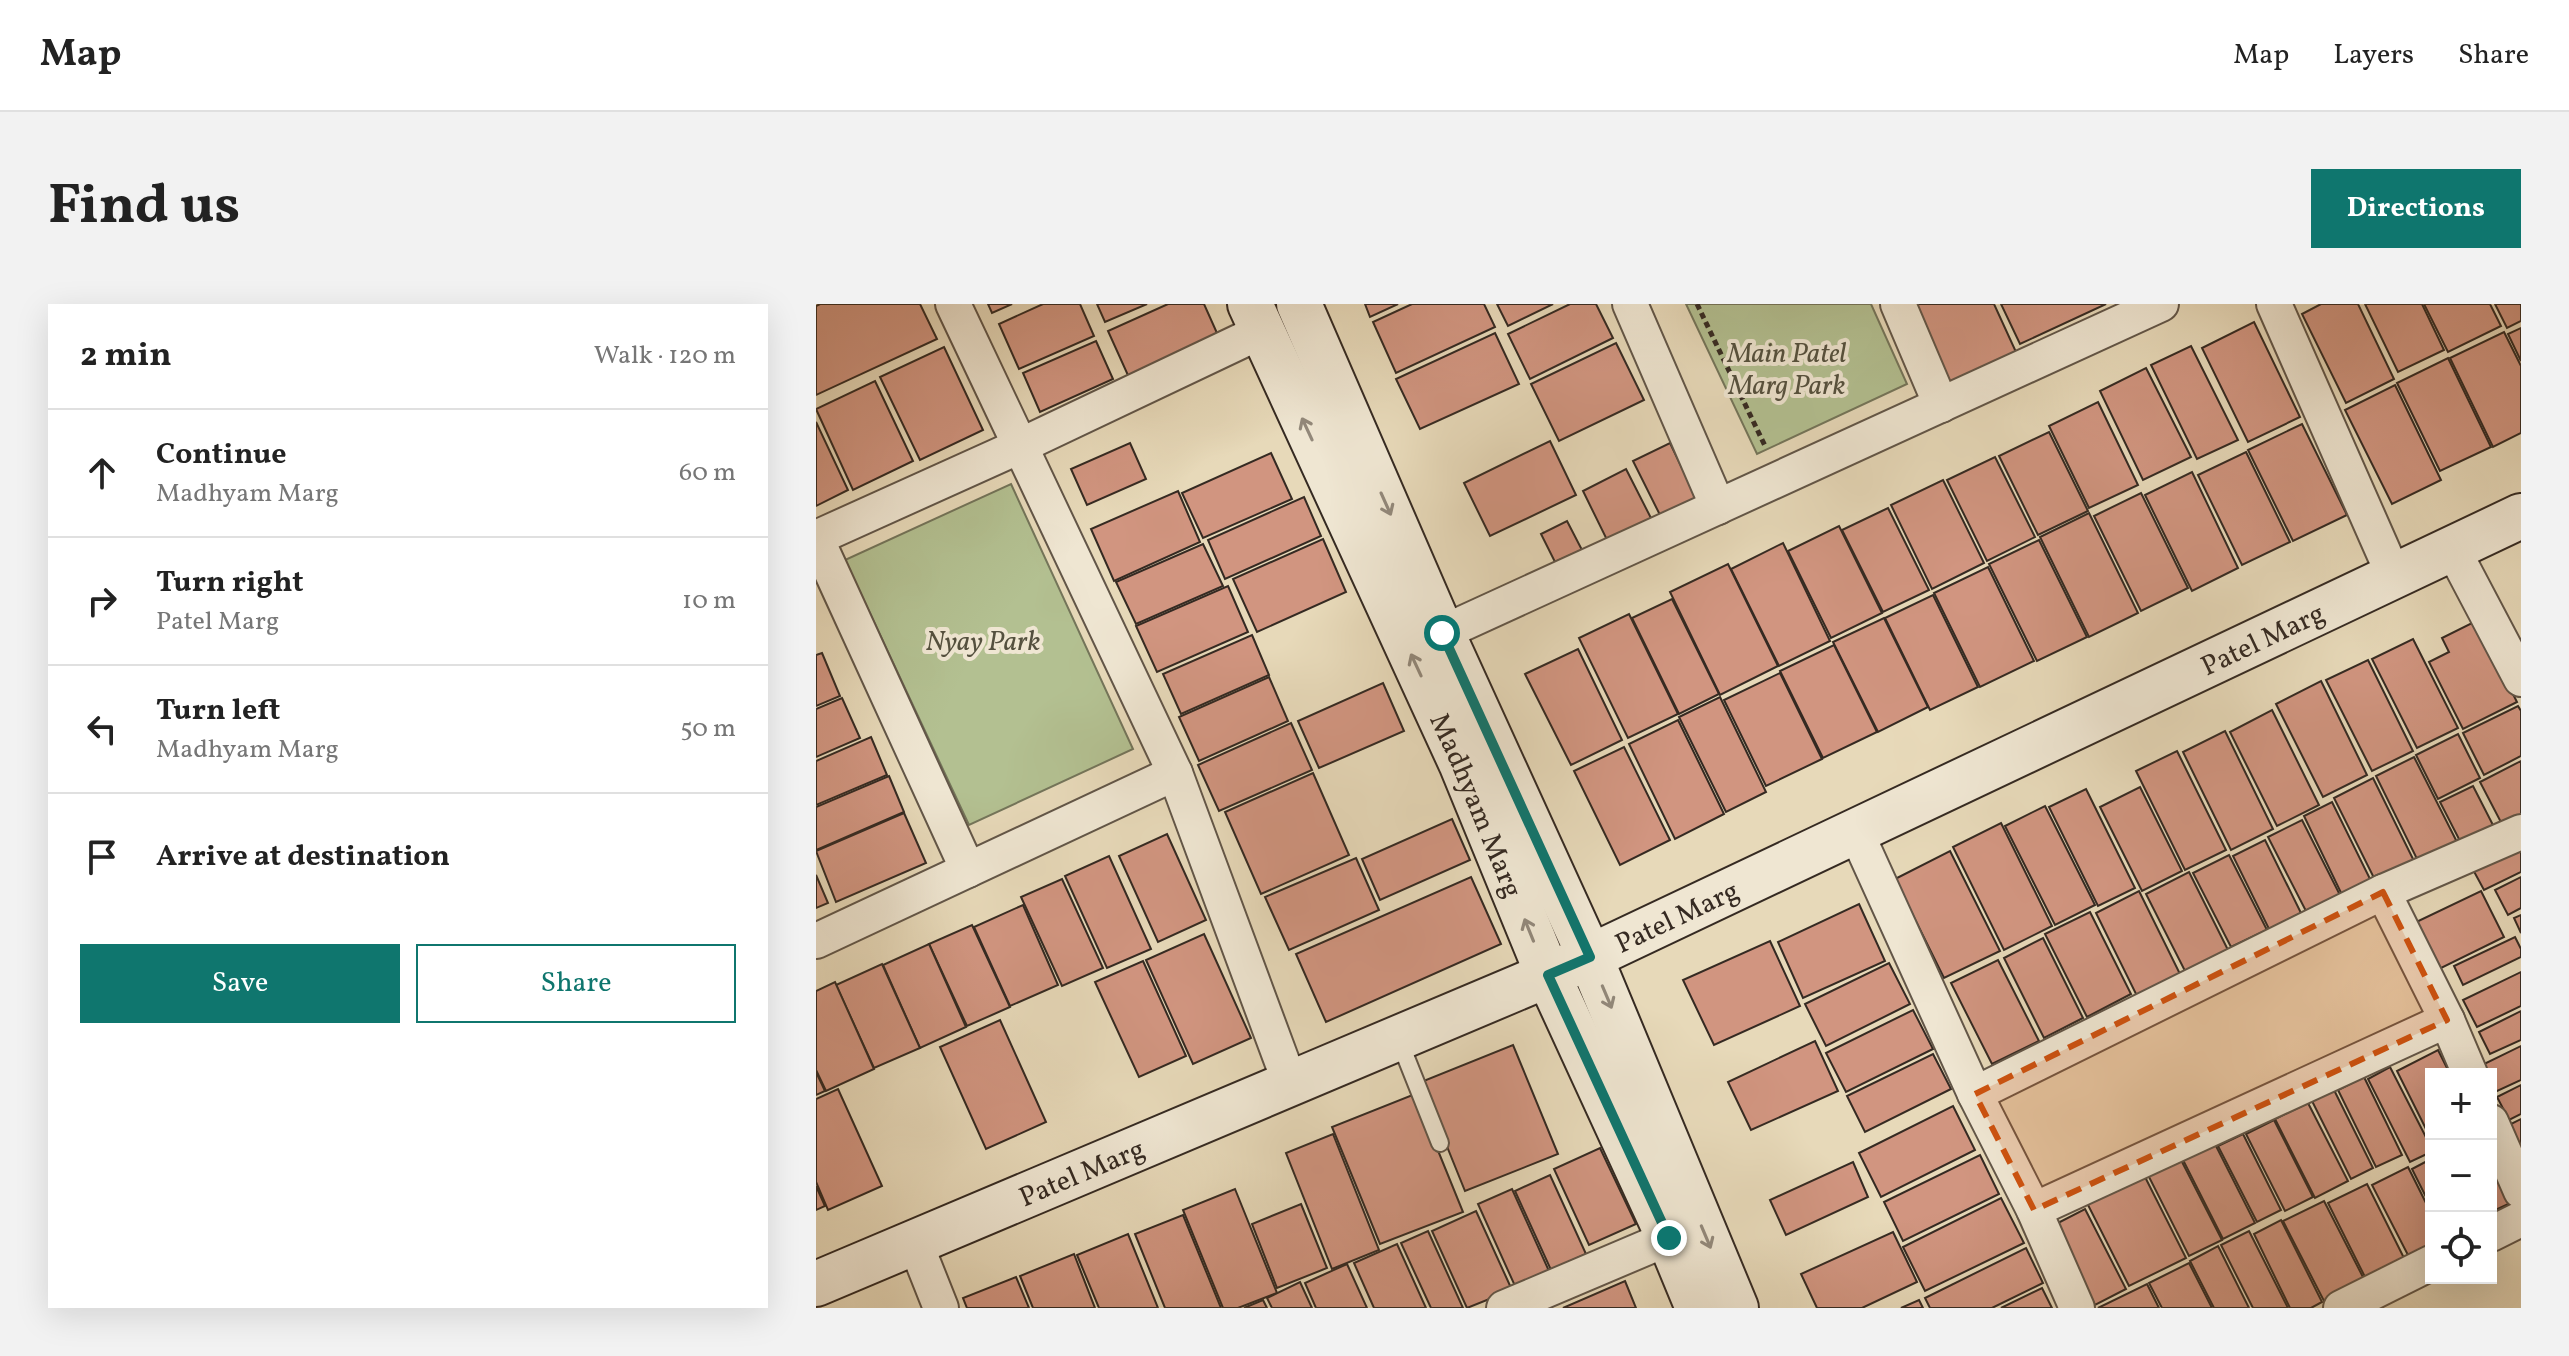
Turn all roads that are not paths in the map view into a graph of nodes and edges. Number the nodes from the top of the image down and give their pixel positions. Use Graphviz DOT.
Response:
graph roads {
  1 [pos="953,304"];
  2 [pos="1299,304"];
  3 [pos="1630,304"];
  4 [pos="1898,304"];
  5 [pos="2161,304"];
  6 [pos="2274,304"];
  7 [pos="1256,317"];
  8 [pos="1941,405"];
  9 [pos="1022,445"];
  10 [pos="1718,507"];
  11 [pos="2521,516"];
  12 [pos="816,538"];
  13 [pos="2452,548"];
  14 [pos="2394,576"];
  15 [pos="1442,633"];
  16 [pos="2521,679"];
  17 [pos="1175,773"];
  18 [pos="1855,830"];
  19 [pos="2521,832"];
  20 [pos="968,870"];
  21 [pos="2383,892"];
  22 [pos="816,941"];
  23 [pos="1590,957"];
  24 [pos="1548,975"];
  25 [pos="2447,1020"];
  26 [pos="1399,1038"];
  27 [pos="2467,1068"];
  28 [pos="1290,1083"];
  29 [pos="1975,1094"];
  30 [pos="2497,1136"];
  31 [pos="1440,1143"];
  32 [pos="2521,1191"];
  33 [pos="2034,1210"];
  34 [pos="2521,1219"];
  35 [pos="2497,1231"];
  36 [pos="1669,1238"];
  37 [pos="914,1240"];
  38 [pos="2425,1266"];
  39 [pos="816,1284"];
  40 [pos="941,1308"];
  41 [pos="1504,1308"];
  42 [pos="1698,1308"];
  43 [pos="1736,1308"];
  44 [pos="2077,1308"];
  45 [pos="2341,1308"];
  1 -- 9 [label="street"];
  2 -- 15 [label="street, Madhyam Marg, one-way"];
  3 -- 10 [label="street"];
  4 -- 8 [label="street"];
  5 -- 8 [label="street"];
  6 -- 14 [label="street"];
  7 -- 9 [label="street"];
  24 -- 7 [label="street, Madhyam Marg, one-way"];
  8 -- 10 [label="street"];
  9 -- 12 [label="street"];
  9 -- 17 [label="street"];
  10 -- 15 [label="street"];
  11 -- 13 [label="street, Patel Marg"];
  12 -- 20 [label="street"];
  13 -- 14 [label="street, Patel Marg"];
  13 -- 16 [label="street"];
  14 -- 18 [label="street, Patel Marg"];
  15 -- 23 [label="street, Madhyam Marg"];
  17 -- 20 [label="street"];
  17 -- 28 [label="street"];
  18 -- 23 [label="street, Patel Marg"];
  18 -- 29 [label="street"];
  19 -- 21 [label="street"];
  20 -- 22 [label="street"];
  21 -- 25 [label="street"];
  21 -- 29 [label="street"];
  23 -- 24 [label="street, Patel Marg"];
  23 -- 43 [label="street, Madhyam Marg, one-way"];
  24 -- 26 [label="street, Patel Marg"];
  24 -- 36 [label="street, Madhyam Marg"];
  25 -- 27 [label="street"];
  25 -- 33 [label="street"];
  26 -- 28 [label="street, Patel Marg"];
  26 -- 31 [label="lane"];
  28 -- 37 [label="street, Patel Marg"];
  29 -- 33 [label="street"];
  30 -- 32 [label="street"];
  33 -- 44 [label="street"];
  34 -- 35 [label="street"];
  36 -- 41 [label="street"];
  36 -- 42 [label="street, Madhyam Marg"];
  37 -- 39 [label="street, Patel Marg"];
  37 -- 40 [label="street"];
  38 -- 45 [label="street"];
}
